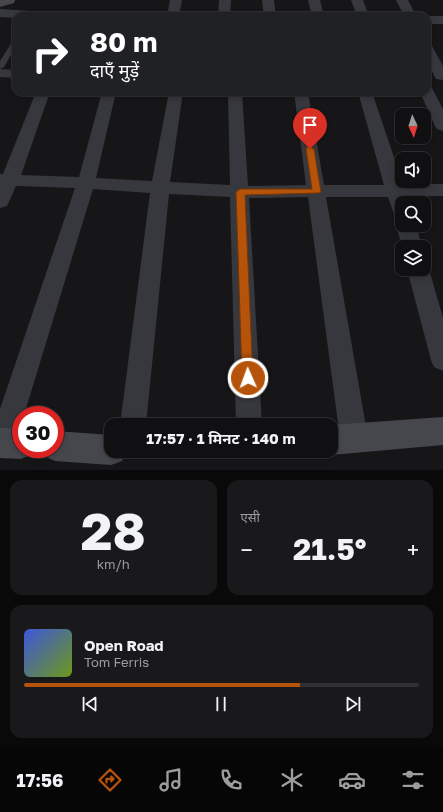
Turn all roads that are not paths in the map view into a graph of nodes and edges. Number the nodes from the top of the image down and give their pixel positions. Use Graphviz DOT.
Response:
graph roads {
  1 [pos="9,0"];
  2 [pos="176,0"];
  3 [pos="225,0"];
  4 [pos="268,0"];
  5 [pos="314,0"];
  6 [pos="357,0"];
  7 [pos="402,0"];
  8 [pos="0,3"];
  9 [pos="77,12"];
  10 [pos="129,12"];
  11 [pos="174,12"];
  12 [pos="224,12"];
  13 [pos="270,12"];
  14 [pos="317,12"];
  15 [pos="362,12"];
  16 [pos="408,12"];
  17 [pos="431,20"];
  18 [pos="443,20"];
  19 [pos="12,47"];
  20 [pos="431,60"];
  21 [pos="0,67"];
  22 [pos="0,73"];
  23 [pos="12,74"];
  24 [pos="437,76"];
  25 [pos="41,96"];
  26 [pos="108,96"];
  27 [pos="175,96"];
  28 [pos="235,96"];
  29 [pos="302,96"];
  30 [pos="366,96"];
  31 [pos="429,96"];
  32 [pos="443,126"];
  33 [pos="5,180"];
  34 [pos="86,183"];
  35 [pos="160,188"];
  36 [pos="396,190"];
  37 [pos="443,190"];
  38 [pos="240,192"];
  39 [pos="316,192"];
  40 [pos="398,196"];
  41 [pos="0,202"];
  42 [pos="420,276"];
  43 [pos="443,360"];
  44 [pos="134,418"];
  45 [pos="249,418"];
  46 [pos="443,431"];
  47 [pos="343,439"];
  48 [pos="8,444"];
  49 [pos="64,447"];
  50 [pos="104,450"];
  1 -- 8 [label="main road"];
  2 -- 11 [label="street"];
  3 -- 12 [label="street"];
  4 -- 13 [label="street"];
  5 -- 14 [label="street"];
  6 -- 15 [label="street"];
  7 -- 16 [label="street"];
  9 -- 10 [label="street"];
  17 -- 18 [label="street"];
  19 -- 21 [label="lane"];
  20 -- 24 [label="street"];
  22 -- 23 [label="street"];
  25 -- 33 [label="street"];
  26 -- 34 [label="street"];
  27 -- 35 [label="street"];
  28 -- 38 [label="street"];
  29 -- 39 [label="street"];
  30 -- 36 [label="street"];
  31 -- 32 [label="street"];
  33 -- 34 [label="street"];
  33 -- 41 [label="street"];
  34 -- 35 [label="street"];
  34 -- 48 [label="street"];
  35 -- 38 [label="street"];
  35 -- 44 [label="street"];
  36 -- 37 [label="street"];
  36 -- 39 [label="street"];
  36 -- 40 [label="street"];
  38 -- 39 [label="street"];
  38 -- 45 [label="street"];
  39 -- 47 [label="street"];
  42 -- 43 [label="street"];
  46 -- 47 [label="main road"];
  49 -- 50 [label="main road"];
}
